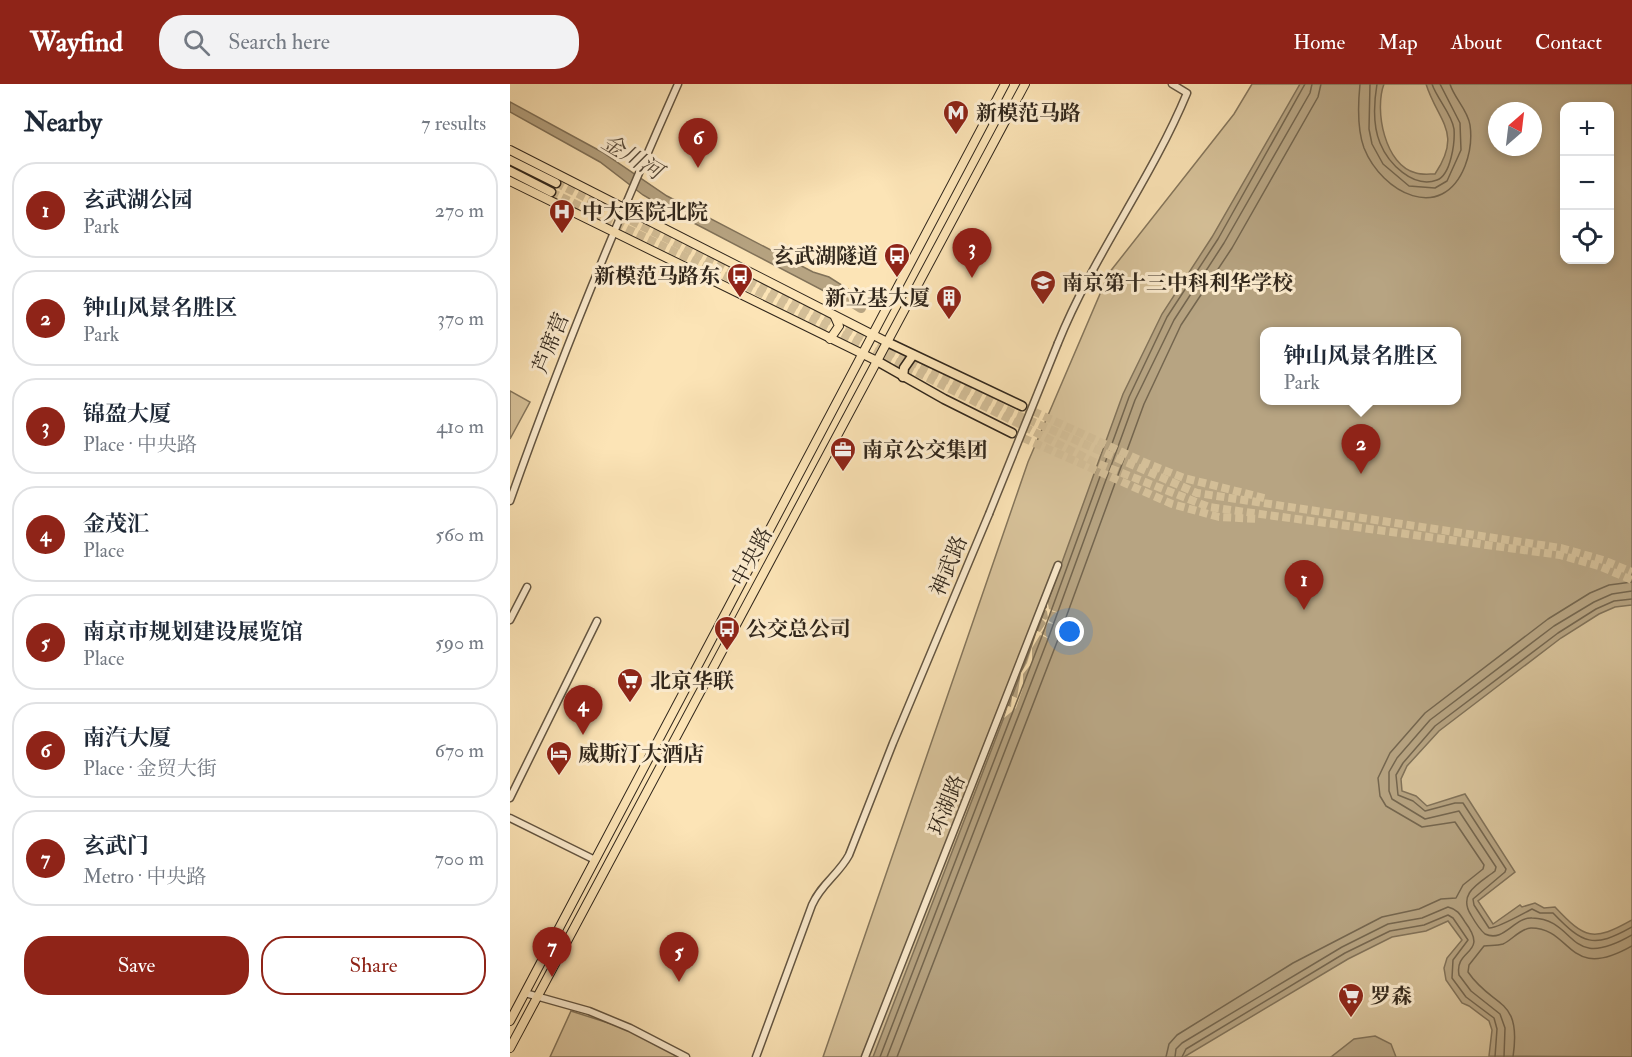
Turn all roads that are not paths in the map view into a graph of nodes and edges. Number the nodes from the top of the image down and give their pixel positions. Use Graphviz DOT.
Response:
graph roads {
  1 [pos="678,84"];
  2 [pos="1005,84"];
  3 [pos="1025,84"];
  4 [pos="1172,84"];
  5 [pos="510,150"];
  6 [pos="510,160"];
  7 [pos="510,171"];
  8 [pos="510,181"];
  9 [pos="623,207"];
  10 [pos="613,232"];
  11 [pos="834,316"];
  12 [pos="872,334"];
  13 [pos="830,339"];
  14 [pos="887,342"];
  15 [pos="862,354"];
  16 [pos="913,355"];
  17 [pos="877,361"];
  18 [pos="903,377"];
  19 [pos="1022,406"];
  20 [pos="1012,433"];
  21 [pos="510,501"];
  22 [pos="1058,565"];
  23 [pos="527,587"];
  24 [pos="510,620"];
  25 [pos="597,621"];
  26 [pos="510,798"];
  27 [pos="510,818"];
  28 [pos="595,860"];
  29 [pos="525,993"];
  30 [pos="538,996"];
  31 [pos="510,1021"];
  32 [pos="510,1048"];
  33 [pos="686,1057"];
  34 [pos="756,1057"];
  35 [pos="865,1057"];
  1 -- 9 [label="street, 芦席营"];
  2 -- 12 [label="main road, 中央路"];
  3 -- 14 [label="main road, 中央路"];
  4 -- 34 [label="street, 神武路, bridge"];
  5 -- 9 [label="main road"];
  6 -- 7 [label="highway"];
  8 -- 10 [label="main road"];
  9 -- 10 [label="street, 芦席营"];
  9 -- 11 [label="main road"];
  10 -- 13 [label="main road"];
  10 -- 21 [label="street, 芦席营"];
  11 -- 12 [label="main road"];
  11 -- 13 [label="main road"];
  12 -- 14 [label="main road"];
  12 -- 15 [label="main road, 中央路"];
  13 -- 15 [label="main road"];
  14 -- 16 [label="highway"];
  14 -- 17 [label="main road, 中央路"];
  15 -- 17 [label="main road"];
  15 -- 28 [label="main road, 中央路"];
  16 -- 18 [label="highway"];
  16 -- 19 [label="highway"];
  17 -- 18 [label="highway"];
  17 -- 30 [label="main road, 中央路"];
  18 -- 20 [label="highway"];
  22 -- 35 [label="street, 环湖路"];
  23 -- 24 [label="street"];
  25 -- 26 [label="street"];
  27 -- 28 [label="street"];
  28 -- 29 [label="main road, 中央路"];
  29 -- 30 [label="street"];
  29 -- 31 [label="main road, 中央路"];
  30 -- 32 [label="main road, 中央路"];
  30 -- 33 [label="street"];
}
